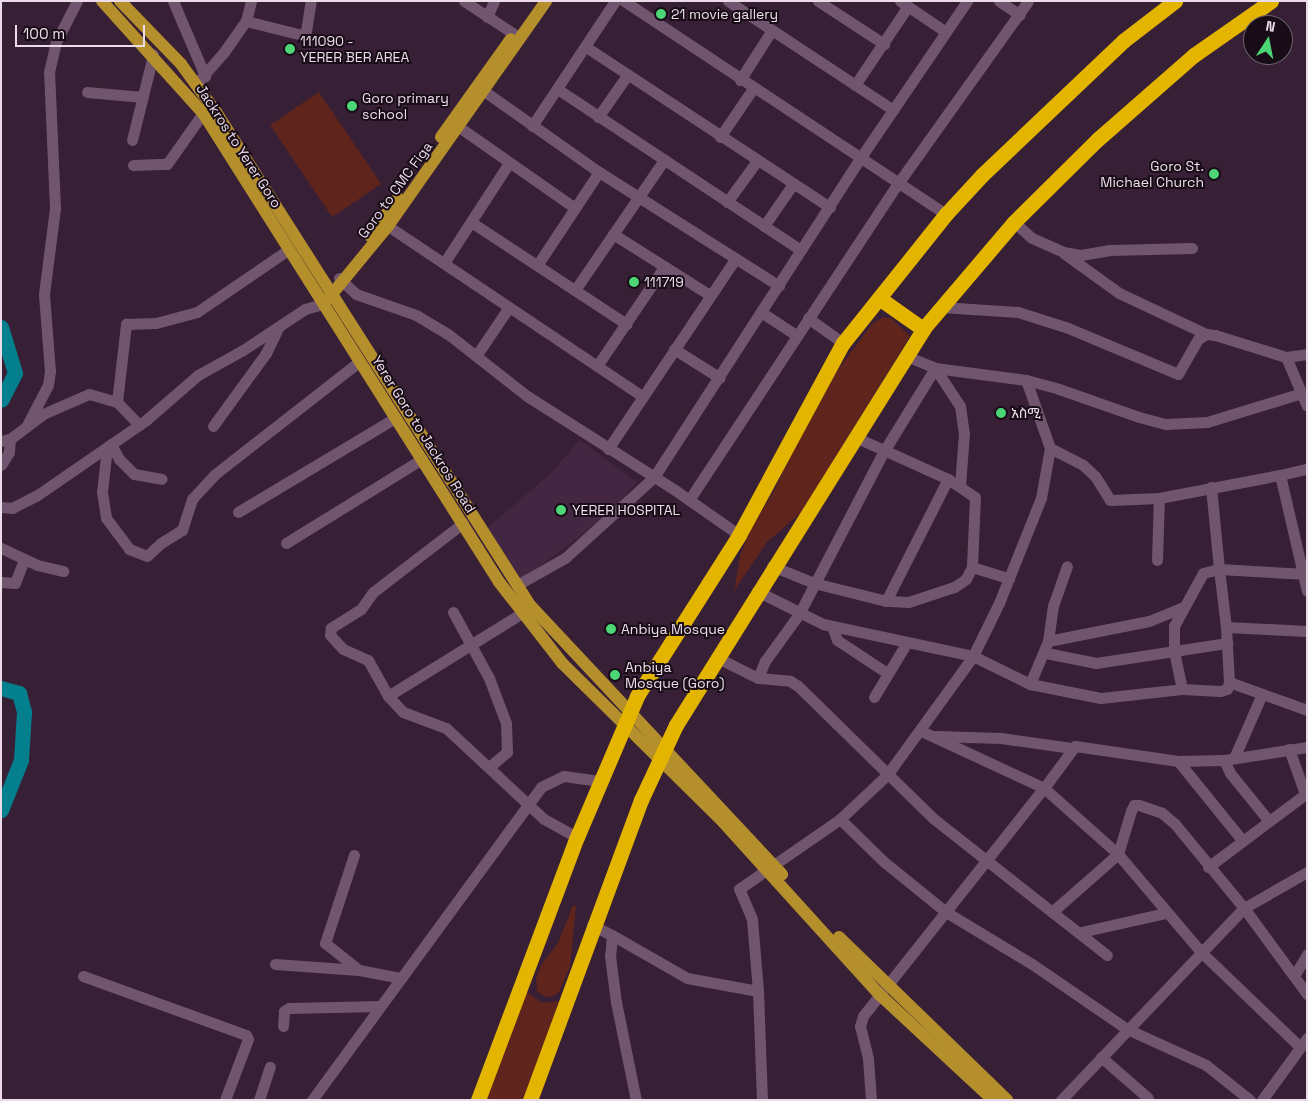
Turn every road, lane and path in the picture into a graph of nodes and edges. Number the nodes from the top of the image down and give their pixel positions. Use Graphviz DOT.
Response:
graph roads {
  1 [pos="76,1"];
  2 [pos="102,1"];
  3 [pos="120,1"];
  4 [pos="173,1"];
  5 [pos="251,1"];
  6 [pos="311,1"];
  7 [pos="464,1"];
  8 [pos="494,1"];
  9 [pos="537,1"];
  10 [pos="546,1"];
  11 [pos="615,1"];
  12 [pos="624,1"];
  13 [pos="728,1"];
  14 [pos="818,1"];
  15 [pos="967,1"];
  16 [pos="999,1"];
  17 [pos="1028,1"];
  18 [pos="1175,1"];
  19 [pos="1271,1"];
  20 [pos="904,4"];
  21 [pos="1020,15"];
  22 [pos="487,17"];
  23 [pos="246,21"];
  24 [pos="772,30"];
  25 [pos="946,32"];
  26 [pos="514,34"];
  27 [pos="884,44"];
  28 [pos="586,47"];
  29 [pos="153,55"];
  30 [pos="492,72"];
  31 [pos="628,74"];
  32 [pos="200,80"];
  33 [pos="740,80"];
  34 [pos="855,85"];
  35 [pos="754,88"];
  36 [pos="559,90"];
  37 [pos="484,91"];
  38 [pos="87,92"];
  39 [pos="142,97"];
  40 [pos="893,110"];
  41 [pos="203,113"];
  42 [pos="598,117"];
  43 [pos="532,126"];
  44 [pos="459,127"];
  45 [pos="720,138"];
  46 [pos="132,140"];
  47 [pos="861,157"];
  48 [pos="664,160"];
  49 [pos="757,161"];
  50 [pos="509,163"];
  51 [pos="133,165"];
  52 [pos="600,172"];
  53 [pos="899,182"];
  54 [pos="793,184"];
  55 [pos="638,196"];
  56 [pos="727,202"];
  57 [pos="830,206"];
  58 [pos="576,208"];
  59 [pos="946,214"];
  60 [pos="471,222"];
  61 [pos="1014,222"];
  62 [pos="388,226"];
  63 [pos="764,226"];
  64 [pos="614,234"];
  65 [pos="1192,248"];
  66 [pos="288,250"];
  67 [pos="801,250"];
  68 [pos="1063,252"];
  69 [pos="735,259"];
  70 [pos="444,263"];
  71 [pos="538,264"];
  72 [pos="664,267"];
  73 [pos="341,281"];
  74 [pos="779,286"];
  75 [pos="576,290"];
  76 [pos="331,291"];
  77 [pos="710,295"];
  78 [pos="879,298"];
  79 [pos="318,302"];
  80 [pos="941,307"];
  81 [pos="510,308"];
  82 [pos="761,312"];
  83 [pos="808,318"];
  84 [pos="626,324"];
  85 [pos="278,328"];
  86 [pos="922,329"];
  87 [pos="1206,334"];
  88 [pos="796,335"];
  89 [pos="843,343"];
  90 [pos="674,349"];
  91 [pos="1307,354"];
  92 [pos="476,356"];
  93 [pos="906,356"];
  94 [pos="1286,357"];
  95 [pos="360,361"];
  96 [pos="597,366"];
  97 [pos="935,368"];
  98 [pos="720,378"];
  99 [pos="1026,380"];
  100 [pos="1302,393"];
  101 [pos="642,396"];
  102 [pos="117,402"];
  103 [pos="1307,406"];
  104 [pos="395,418"];
  105 [pos="140,425"];
  106 [pos="213,426"];
  107 [pos="26,427"];
  108 [pos="855,437"];
  109 [pos="5,440"];
  110 [pos="109,446"];
  111 [pos="1050,448"];
  112 [pos="608,449"];
  113 [pos="884,451"];
  114 [pos="422,459"];
  115 [pos="1,465"];
  116 [pos="1307,468"];
  117 [pos="1280,475"];
  118 [pos="654,477"];
  119 [pos="948,478"];
  120 [pos="162,479"];
  121 [pos="960,486"];
  122 [pos="1211,487"];
  123 [pos="1159,498"];
  124 [pos="689,500"];
  125 [pos="1,507"];
  126 [pos="238,512"];
  127 [pos="463,523"];
  128 [pos="739,535"];
  129 [pos="286,543"];
  130 [pos="1,548"];
  131 [pos="24,560"];
  132 [pos="1157,560"];
  133 [pos="772,566"];
  134 [pos="1067,566"];
  135 [pos="972,567"];
  136 [pos="1219,569"];
  137 [pos="63,571"];
  138 [pos="1304,574"];
  139 [pos="1009,578"];
  140 [pos="1,582"];
  141 [pos="814,583"];
  142 [pos="517,585"];
  143 [pos="757,591"];
  144 [pos="1307,591"];
  145 [pos="886,601"];
  146 [pos="1181,608"];
  147 [pos="453,612"];
  148 [pos="522,613"];
  149 [pos="799,614"];
  150 [pos="832,626"];
  151 [pos="1226,627"];
  152 [pos="1307,631"];
  153 [pos="1048,641"];
  154 [pos="1227,643"];
  155 [pos="472,644"];
  156 [pos="906,644"];
  157 [pos="1174,652"];
  158 [pos="1046,653"];
  159 [pos="973,656"];
  160 [pos="716,657"];
  161 [pos="887,673"];
  162 [pos="758,678"];
  163 [pos="1229,682"];
  164 [pos="1030,684"];
  165 [pos="1182,689"];
  166 [pos="1262,694"];
  167 [pos="388,696"];
  168 [pos="874,697"];
  169 [pos="1307,710"];
  170 [pos="630,712"];
  171 [pos="623,727"];
  172 [pos="926,733"];
  173 [pos="1307,747"];
  174 [pos="1071,748"];
  175 [pos="1289,749"];
  176 [pos="663,754"];
  177 [pos="1229,759"];
  178 [pos="1178,761"];
  179 [pos="489,767"];
  180 [pos="887,775"];
  181 [pos="600,781"];
  182 [pos="1044,788"];
  183 [pos="1306,794"];
  184 [pos="526,804"];
  185 [pos="840,819"];
  186 [pos="1268,820"];
  187 [pos="577,837"];
  188 [pos="1242,840"];
  189 [pos="1118,854"];
  190 [pos="354,855"];
  191 [pos="984,860"];
  192 [pos="768,866"];
  193 [pos="1208,867"];
  194 [pos="1307,872"];
  195 [pos="1244,908"];
  196 [pos="946,912"];
  197 [pos="1052,912"];
  198 [pos="1165,913"];
  199 [pos="592,925"];
  200 [pos="1081,932"];
  201 [pos="612,935"];
  202 [pos="1201,952"];
  203 [pos="1307,954"];
  204 [pos="1107,955"];
  205 [pos="275,964"];
  206 [pos="359,970"];
  207 [pos="83,976"];
  208 [pos="1294,976"];
  209 [pos="401,978"];
  210 [pos="883,990"];
  211 [pos="758,991"];
  212 [pos="1307,994"];
  213 [pos="380,1006"];
  214 [pos="283,1026"];
  215 [pos="1127,1029"];
  216 [pos="1307,1038"];
  217 [pos="1299,1046"];
  218 [pos="1101,1057"];
  219 [pos="270,1067"];
  220 [pos="993,1096"];
  221 [pos="1148,1098"];
  222 [pos="226,1100"];
  223 [pos="259,1100"];
  224 [pos="312,1100"];
  225 [pos="478,1100"];
  226 [pos="530,1100"];
  227 [pos="636,1100"];
  228 [pos="762,1100"];
  229 [pos="871,1100"];
  230 [pos="1007,1100"];
  231 [pos="1060,1100"];
  232 [pos="1250,1100"];
  233 [pos="1262,1100"];
  1 -- 107 [label="street"];
  2 -- 29 [label="main road, Jackros to Yerer Goro"];
  3 -- 32 [label="main road"];
  4 -- 32 [label="street"];
  5 -- 23 [label="street"];
  6 -- 23 [label="street"];
  7 -- 22 [label="street"];
  8 -- 22 [label="street"];
  9 -- 26 [label="main road"];
  10 -- 30 [label="main road, Goro to CMC Figa"];
  11 -- 28 [label="street"];
  12 -- 33 [label="street"];
  13 -- 24 [label="street"];
  14 -- 27 [label="street"];
  15 -- 25 [label="street"];
  16 -- 21 [label="street"];
  17 -- 21 [label="street"];
  18 -- 59 [label="highway"];
  19 -- 61 [label="highway"];
  20 -- 25 [label="street"];
  20 -- 27 [label="street"];
  21 -- 53 [label="street"];
  22 -- 26 [label="street"];
  23 -- 32 [label="street"];
  24 -- 33 [label="street"];
  24 -- 34 [label="street"];
  25 -- 40 [label="street"];
  26 -- 30 [label="main road"];
  27 -- 34 [label="street"];
  28 -- 31 [label="street"];
  28 -- 36 [label="street"];
  29 -- 39 [label="street"];
  29 -- 41 [label="main road, Jackros to Yerer Goro"];
  30 -- 37 [label="main road, Goro to CMC Figa"];
  30 -- 73 [label="main road"];
  31 -- 42 [label="street"];
  31 -- 45 [label="street"];
  32 -- 76 [label="main road"];
  33 -- 35 [label="street"];
  34 -- 40 [label="street"];
  35 -- 45 [label="street"];
  35 -- 47 [label="street"];
  36 -- 42 [label="street"];
  36 -- 43 [label="street"];
  37 -- 43 [label="street"];
  37 -- 44 [label="main road, Goro to CMC Figa"];
  38 -- 39 [label="street"];
  39 -- 46 [label="street"];
  40 -- 47 [label="street"];
  41 -- 51 [label="street"];
  41 -- 66 [label="main road, Jackros to Yerer Goro"];
  42 -- 48 [label="street"];
  43 -- 52 [label="street"];
  44 -- 50 [label="street"];
  44 -- 62 [label="main road, Goro to CMC Figa"];
  45 -- 49 [label="street"];
  47 -- 53 [label="street"];
  47 -- 57 [label="street"];
  48 -- 55 [label="street"];
  48 -- 56 [label="street"];
  49 -- 54 [label="street"];
  49 -- 56 [label="street"];
  50 -- 58 [label="street"];
  50 -- 60 [label="street"];
  52 -- 55 [label="street"];
  52 -- 58 [label="street"];
  53 -- 59 [label="street"];
  53 -- 83 [label="street"];
  54 -- 57 [label="street"];
  54 -- 63 [label="street"];
  55 -- 64 [label="street"];
  55 -- 69 [label="street"];
  56 -- 63 [label="street"];
  57 -- 67 [label="street"];
  58 -- 71 [label="street"];
  59 -- 78 [label="highway"];
  60 -- 70 [label="street"];
  60 -- 71 [label="street"];
  61 -- 68 [label="street"];
  61 -- 80 [label="highway"];
  62 -- 70 [label="street"];
  62 -- 73 [label="main road, Goro to CMC Figa"];
  63 -- 67 [label="street"];
  64 -- 72 [label="street"];
  64 -- 75 [label="street"];
  65 -- 68 [label="street"];
  66 -- 79 [label="main road, Jackros to Yerer Goro"];
  66 -- 102 [label="street"];
  67 -- 74 [label="street"];
  68 -- 87 [label="street"];
  69 -- 74 [label="street"];
  69 -- 77 [label="street"];
  70 -- 81 [label="street"];
  71 -- 75 [label="street"];
  72 -- 77 [label="street"];
  72 -- 84 [label="street"];
  73 -- 76 [label="main road"];
  73 -- 92 [label="street"];
  74 -- 82 [label="street"];
  75 -- 84 [label="street"];
  76 -- 79 [label="main road"];
  76 -- 142 [label="main road"];
  77 -- 90 [label="street"];
  78 -- 86 [label="highway"];
  78 -- 89 [label="highway"];
  79 -- 85 [label="street"];
  79 -- 95 [label="main road, Yerer Goro to Jackros Road"];
  80 -- 86 [label="highway"];
  80 -- 87 [label="street"];
  81 -- 92 [label="street"];
  81 -- 96 [label="street"];
  82 -- 88 [label="street"];
  82 -- 98 [label="street"];
  83 -- 88 [label="street"];
  83 -- 89 [label="street"];
  84 -- 96 [label="street"];
  85 -- 105 [label="street"];
  85 -- 106 [label="street"];
  86 -- 93 [label="highway"];
  87 -- 94 [label="street"];
  88 -- 124 [label="street"];
  89 -- 128 [label="highway"];
  90 -- 98 [label="street"];
  90 -- 101 [label="street"];
  91 -- 94 [label="street"];
  92 -- 112 [label="street"];
  93 -- 97 [label="street"];
  93 -- 108 [label="highway"];
  94 -- 100 [label="street"];
  95 -- 104 [label="main road, Yerer Goro to Jackros Road"];
  95 -- 110 [label="street"];
  96 -- 101 [label="street"];
  97 -- 99 [label="street"];
  97 -- 113 [label="street"];
  97 -- 121 [label="street"];
  98 -- 118 [label="street"];
  99 -- 100 [label="street"];
  99 -- 111 [label="street"];
  100 -- 103 [label="street"];
  101 -- 112 [label="street"];
  102 -- 105 [label="street"];
  102 -- 107 [label="street"];
  104 -- 114 [label="main road, Yerer Goro to Jackros Road"];
  104 -- 126 [label="street"];
  105 -- 110 [label="street"];
  107 -- 109 [label="street"];
  108 -- 113 [label="street"];
  108 -- 133 [label="highway"];
  109 -- 115 [label="street"];
  110 -- 120 [label="street"];
  110 -- 125 [label="street"];
  111 -- 123 [label="street"];
  111 -- 139 [label="street"];
  112 -- 118 [label="street"];
  113 -- 119 [label="street"];
  113 -- 141 [label="street"];
  114 -- 127 [label="main road, Yerer Goro to Jackros Road"];
  114 -- 129 [label="street"];
  116 -- 117 [label="street"];
  117 -- 122 [label="street"];
  117 -- 138 [label="street"];
  118 -- 124 [label="street"];
  118 -- 142 [label="street"];
  119 -- 121 [label="street"];
  119 -- 145 [label="street"];
  121 -- 135 [label="street"];
  122 -- 123 [label="street"];
  122 -- 136 [label="street"];
  123 -- 132 [label="street"];
  124 -- 128 [label="street"];
  127 -- 148 [label="main road, Yerer Goro to Jackros Road"];
  127 -- 167 [label="street"];
  128 -- 170 [label="highway"];
  130 -- 131 [label="street"];
  131 -- 137 [label="street"];
  131 -- 140 [label="street"];
  133 -- 141 [label="street"];
  133 -- 143 [label="highway"];
  134 -- 153 [label="street"];
  135 -- 139 [label="street"];
  135 -- 145 [label="street"];
  136 -- 138 [label="street"];
  136 -- 146 [label="street"];
  136 -- 151 [label="street"];
  138 -- 144 [label="street"];
  139 -- 159 [label="street"];
  141 -- 145 [label="street"];
  141 -- 149 [label="street"];
  142 -- 170 [label="main road"];
  143 -- 149 [label="street"];
  143 -- 160 [label="highway"];
  146 -- 153 [label="street"];
  146 -- 157 [label="street"];
  147 -- 155 [label="street"];
  148 -- 155 [label="street"];
  148 -- 171 [label="main road, Yerer Goro to Jackros Road"];
  149 -- 150 [label="street"];
  149 -- 162 [label="street"];
  150 -- 156 [label="street"];
  150 -- 161 [label="street"];
  151 -- 152 [label="street"];
  151 -- 154 [label="street"];
  153 -- 158 [label="street"];
  154 -- 157 [label="street"];
  154 -- 163 [label="street"];
  155 -- 167 [label="street"];
  155 -- 179 [label="street"];
  156 -- 159 [label="street"];
  156 -- 161 [label="street"];
  157 -- 158 [label="street"];
  157 -- 165 [label="street"];
  158 -- 164 [label="street"];
  159 -- 164 [label="street"];
  159 -- 172 [label="street"];
  160 -- 162 [label="street"];
  160 -- 176 [label="highway"];
  161 -- 168 [label="street"];
  162 -- 180 [label="street"];
  163 -- 165 [label="street"];
  163 -- 166 [label="street"];
  164 -- 165 [label="street"];
  166 -- 169 [label="street"];
  166 -- 177 [label="street"];
  167 -- 179 [label="street"];
  170 -- 171 [label="highway"];
  170 -- 176 [label="main road"];
  171 -- 176 [label="main road, Yerer Goro to Jackros Road"];
  171 -- 181 [label="highway"];
  172 -- 174 [label="street"];
  172 -- 180 [label="street"];
  172 -- 182 [label="street"];
  173 -- 175 [label="street"];
  174 -- 178 [label="street"];
  174 -- 182 [label="street"];
  175 -- 177 [label="street"];
  175 -- 183 [label="street"];
  176 -- 192 [label="main road"];
  176 -- 199 [label="highway"];
  177 -- 178 [label="street"];
  177 -- 186 [label="street"];
  178 -- 188 [label="street"];
  179 -- 184 [label="street"];
  180 -- 185 [label="street"];
  180 -- 191 [label="street"];
  181 -- 184 [label="street"];
  181 -- 187 [label="highway"];
  182 -- 189 [label="street"];
  182 -- 191 [label="street"];
  183 -- 186 [label="street"];
  184 -- 187 [label="street"];
  184 -- 209 [label="street"];
  185 -- 192 [label="street"];
  185 -- 196 [label="street"];
  186 -- 188 [label="street"];
  187 -- 225 [label="highway"];
  188 -- 193 [label="street"];
  189 -- 193 [label="street"];
  189 -- 197 [label="street"];
  189 -- 198 [label="street"];
  190 -- 206 [label="street"];
  191 -- 196 [label="street"];
  191 -- 197 [label="street"];
  192 -- 210 [label="main road"];
  192 -- 211 [label="street"];
  193 -- 195 [label="street"];
  194 -- 195 [label="street"];
  195 -- 202 [label="street"];
  195 -- 208 [label="street"];
  196 -- 210 [label="street"];
  196 -- 215 [label="street"];
  197 -- 200 [label="street"];
  198 -- 200 [label="street"];
  198 -- 202 [label="street"];
  199 -- 201 [label="street"];
  199 -- 226 [label="highway"];
  200 -- 204 [label="street"];
  201 -- 211 [label="street"];
  201 -- 227 [label="street"];
  202 -- 215 [label="street"];
  202 -- 217 [label="street"];
  203 -- 208 [label="street"];
  205 -- 206 [label="street"];
  206 -- 209 [label="street"];
  207 -- 222 [label="street"];
  208 -- 212 [label="street"];
  209 -- 213 [label="street"];
  210 -- 220 [label="main road"];
  210 -- 229 [label="street"];
  211 -- 228 [label="street"];
  213 -- 214 [label="street"];
  213 -- 224 [label="street"];
  215 -- 218 [label="street"];
  215 -- 232 [label="street"];
  216 -- 217 [label="street"];
  217 -- 233 [label="street"];
  218 -- 221 [label="street"];
  218 -- 231 [label="street"];
  219 -- 223 [label="street"];
  220 -- 230 [label="main road"];
}
